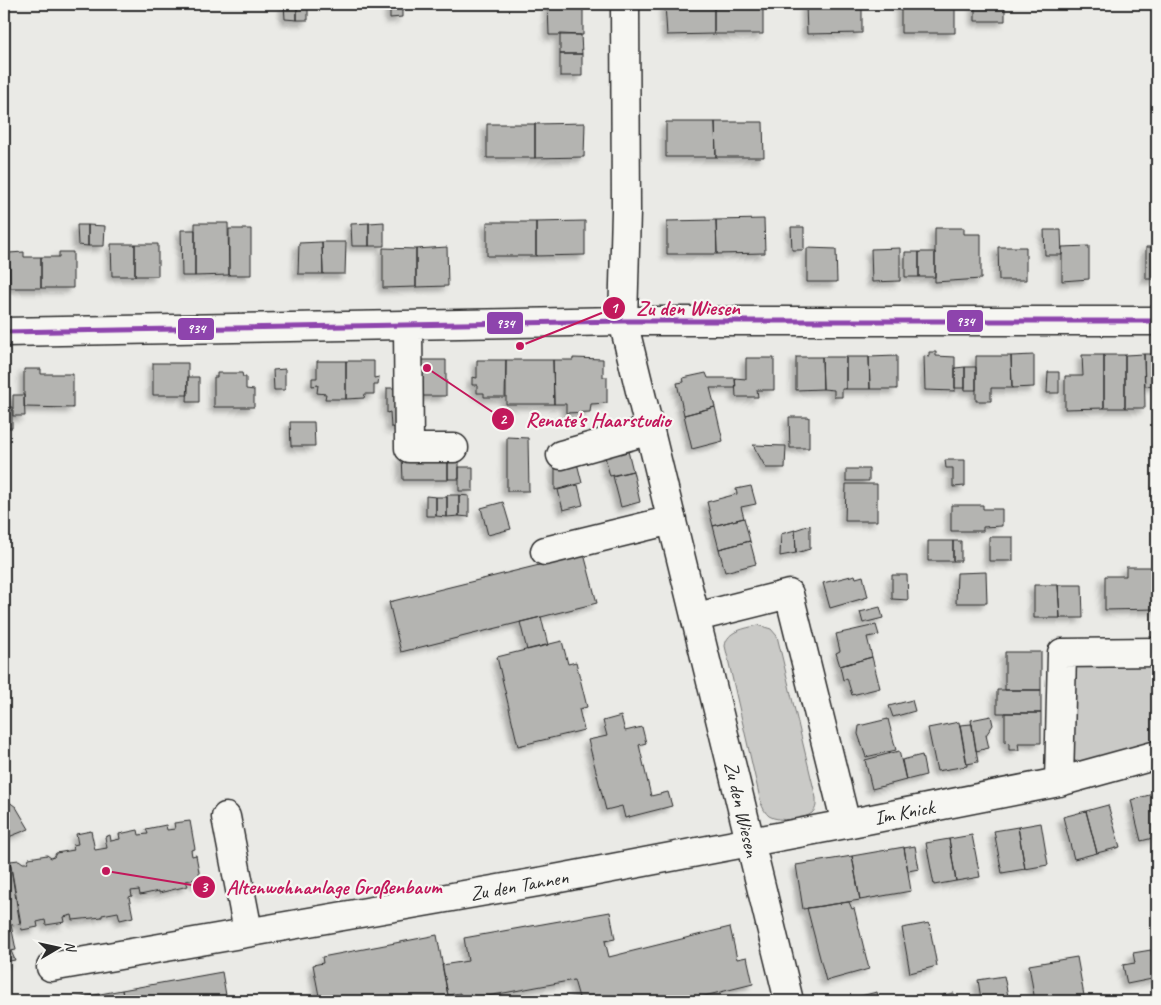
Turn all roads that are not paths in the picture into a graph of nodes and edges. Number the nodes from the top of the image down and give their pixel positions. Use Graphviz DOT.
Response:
graph roads {
  1 [pos="625,4"];
  2 [pos="1157,321"];
  3 [pos="623,322"];
  4 [pos="408,325"];
  5 [pos="4,332"];
  6 [pos="650,430"];
  7 [pos="454,448"];
  8 [pos="561,455"];
  9 [pos="672,520"];
  10 [pos="545,551"];
  11 [pos="697,617"];
  12 [pos="1157,652"];
  13 [pos="1157,756"];
  14 [pos="1059,782"];
  15 [pos="226,817"];
  16 [pos="846,824"];
  17 [pos="750,841"];
  18 [pos="236,933"];
  19 [pos="52,967"];
  20 [pos="789,1001"];
  1 -- 3 [label="street, Zu den Wiesen"];
  2 -- 3 [label="street"];
  3 -- 4 [label="street"];
  3 -- 6 [label="street, Zu den Wiesen"];
  4 -- 5 [label="street"];
  4 -- 7 [label="street"];
  6 -- 8 [label="street"];
  6 -- 9 [label="street, Zu den Wiesen"];
  9 -- 10 [label="street"];
  9 -- 11 [label="street, Zu den Wiesen"];
  11 -- 16 [label="street"];
  11 -- 17 [label="street, Zu den Wiesen"];
  12 -- 14 [label="street"];
  13 -- 14 [label="street, Im Knick"];
  14 -- 16 [label="street, Im Knick"];
  15 -- 18 [label="street"];
  16 -- 17 [label="street, Im Knick"];
  17 -- 18 [label="street, Zu den Tannen"];
  17 -- 20 [label="street, Zu den Wiesen"];
  18 -- 19 [label="street, Zu den Tannen"];
}
